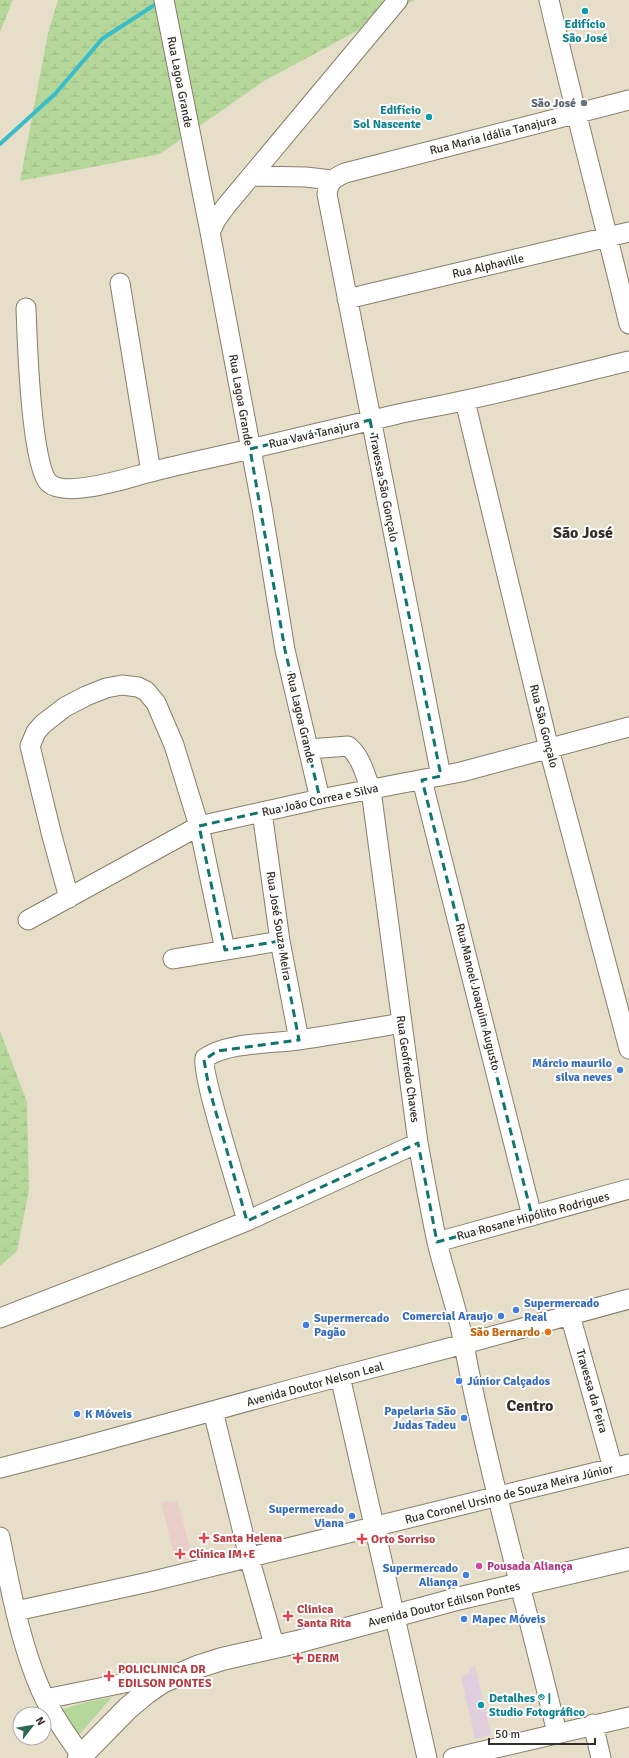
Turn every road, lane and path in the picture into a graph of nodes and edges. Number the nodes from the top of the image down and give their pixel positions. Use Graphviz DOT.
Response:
graph roads {
  1 [pos="164,0"];
  2 [pos="398,0"];
  3 [pos="549,0"];
  4 [pos="629,100"];
  5 [pos="576,115"];
  6 [pos="252,176"];
  7 [pos="331,180"];
  8 [pos="210,232"];
  9 [pos="629,232"];
  10 [pos="608,237"];
  11 [pos="120,283"];
  12 [pos="347,299"];
  13 [pos="26,308"];
  14 [pos="629,324"];
  15 [pos="629,361"];
  16 [pos="465,400"];
  17 [pos="370,420"];
  18 [pos="250,449"];
  19 [pos="151,472"];
  20 [pos="629,728"];
  21 [pos="309,749"];
  22 [pos="549,749"];
  23 [pos="441,776"];
  24 [pos="422,780"];
  25 [pos="371,790"];
  26 [pos="320,799"];
  27 [pos="262,812"];
  28 [pos="199,826"];
  29 [pos="69,898"];
  30 [pos="28,920"];
  31 [pos="280,941"];
  32 [pos="226,950"];
  33 [pos="173,959"];
  34 [pos="402,1023"];
  35 [pos="299,1040"];
  36 [pos="629,1049"];
  37 [pos="418,1143"];
  38 [pos="629,1190"];
  39 [pos="532,1216"];
  40 [pos="247,1221"];
  41 [pos="437,1242"];
  42 [pos="629,1299"];
  43 [pos="570,1315"];
  44 [pos="0,1318"];
  45 [pos="464,1344"];
  46 [pos="340,1376"];
  47 [pos="213,1411"];
  48 [pos="621,1466"];
  49 [pos="0,1468"];
  50 [pos="497,1497"];
  51 [pos="374,1528"];
  52 [pos="0,1537"];
  53 [pos="249,1557"];
  54 [pos="629,1559"];
  55 [pos="518,1585"];
  56 [pos="16,1611"];
  57 [pos="394,1615"];
  58 [pos="275,1648"];
  59 [pos="162,1682"];
  60 [pos="45,1699"];
  61 [pos="629,1717"];
  62 [pos="593,1724"];
  63 [pos="557,1733"];
  64 [pos="81,1757"];
  65 [pos="427,1758"];
  66 [pos="453,1758"];
  67 [pos="601,1758"];
  1 -- 8 [label="street, Rua Lagoa Grande"];
  2 -- 6 [label="street"];
  3 -- 5 [label="street"];
  4 -- 5 [label="street, Rua Maria Idália Tanajura"];
  5 -- 7 [label="street, Rua Maria Idália Tanajura"];
  5 -- 10 [label="street"];
  6 -- 7 [label="street"];
  6 -- 8 [label="street"];
  7 -- 12 [label="street, Travessa São Gonçalo"];
  8 -- 18 [label="street, Rua Lagoa Grande"];
  9 -- 10 [label="street, Rua Alphaville"];
  10 -- 12 [label="street, Rua Alphaville"];
  10 -- 14 [label="street"];
  11 -- 19 [label="street"];
  12 -- 17 [label="street, Travessa São Gonçalo"];
  13 -- 19 [label="street, Rua Vavá Tanajura"];
  15 -- 16 [label="street, Rua Vavá Tanajura"];
  16 -- 17 [label="street, Rua Vavá Tanajura"];
  16 -- 22 [label="street, Rua São Gonçalo"];
  17 -- 18 [label="street, Rua Vavá Tanajura"];
  17 -- 23 [label="street, Travessa São Gonçalo"];
  18 -- 19 [label="street, Rua Vavá Tanajura"];
  18 -- 21 [label="street, Rua Lagoa Grande"];
  20 -- 22 [label="street, Rua João Correa e Silva"];
  21 -- 25 [label="street, Rua Geofredo Chaves"];
  21 -- 26 [label="street, Rua Lagoa Grande"];
  22 -- 23 [label="street, Rua João Correa e Silva"];
  22 -- 36 [label="street, Rua São Gonçalo"];
  23 -- 24 [label="street, Rua João Correa e Silva"];
  24 -- 25 [label="street, Rua João Correa e Silva"];
  24 -- 39 [label="street, Rua Manoel Joaquim Augusto"];
  25 -- 26 [label="street, Rua João Correa e Silva"];
  25 -- 34 [label="street, Rua Geofredo Chaves"];
  26 -- 27 [label="street, Rua João Correa e Silva"];
  27 -- 28 [label="street, Rua João Correa e Silva"];
  27 -- 31 [label="street, Rua José Souza Meira"];
  28 -- 29 [label="street, Rua João Correa e Silva"];
  28 -- 29 [label="street"];
  28 -- 32 [label="street"];
  29 -- 30 [label="street, Rua João Correa e Silva"];
  31 -- 32 [label="street"];
  31 -- 35 [label="street, Rua José Souza Meira"];
  32 -- 33 [label="street"];
  34 -- 35 [label="street"];
  34 -- 37 [label="street, Rua Geofredo Chaves"];
  35 -- 40 [label="street"];
  37 -- 40 [label="street"];
  37 -- 41 [label="street, Rua Geofredo Chaves"];
  38 -- 39 [label="street, Rua Rosane Hipólito Rodrigues"];
  39 -- 41 [label="street, Rua Rosane Hipólito Rodrigues"];
  40 -- 44 [label="street"];
  41 -- 45 [label="street, Rua Geofredo Chaves"];
  42 -- 43 [label="street, Avenida Doutor Nelson Leal"];
  43 -- 45 [label="street, Avenida Doutor Nelson Leal"];
  43 -- 48 [label="street, Travessa da Feira"];
  45 -- 46 [label="street, Avenida Doutor Nelson Leal"];
  45 -- 50 [label="street, Rua Geofredo Chaves"];
  46 -- 47 [label="street, Avenida Doutor Nelson Leal"];
  46 -- 51 [label="street"];
  47 -- 49 [label="street, Avenida Doutor Nelson Leal"];
  47 -- 53 [label="street"];
  48 -- 50 [label="street, Rua Coronel Ursino de Souza Meira Júnior"];
  50 -- 51 [label="street, Rua Coronel Ursino de Souza Meira Júnior"];
  50 -- 55 [label="street, Rua Geofredo Chaves"];
  51 -- 53 [label="street, Rua Coronel Ursino de Souza Meira Júnior"];
  51 -- 57 [label="street"];
  52 -- 56 [label="street"];
  53 -- 56 [label="street, Rua Coronel Ursino de Souza Meira Júnior"];
  53 -- 58 [label="street"];
  54 -- 55 [label="main road, Avenida Doutor Edilson Pontes"];
  55 -- 57 [label="main road, Avenida Doutor Edilson Pontes"];
  55 -- 63 [label="street, Rua Geofredo Chaves"];
  56 -- 60 [label="street"];
  57 -- 58 [label="main road, Avenida Doutor Edilson Pontes"];
  57 -- 65 [label="street"];
  58 -- 59 [label="main road, Avenida Doutor Edilson Pontes"];
  59 -- 60 [label="street"];
  59 -- 64 [label="main road, Avenida Doutor Edilson Pontes"];
  60 -- 64 [label="street"];
  61 -- 62 [label="street"];
  62 -- 63 [label="street"];
  62 -- 67 [label="street"];
  63 -- 66 [label="street"];
}
